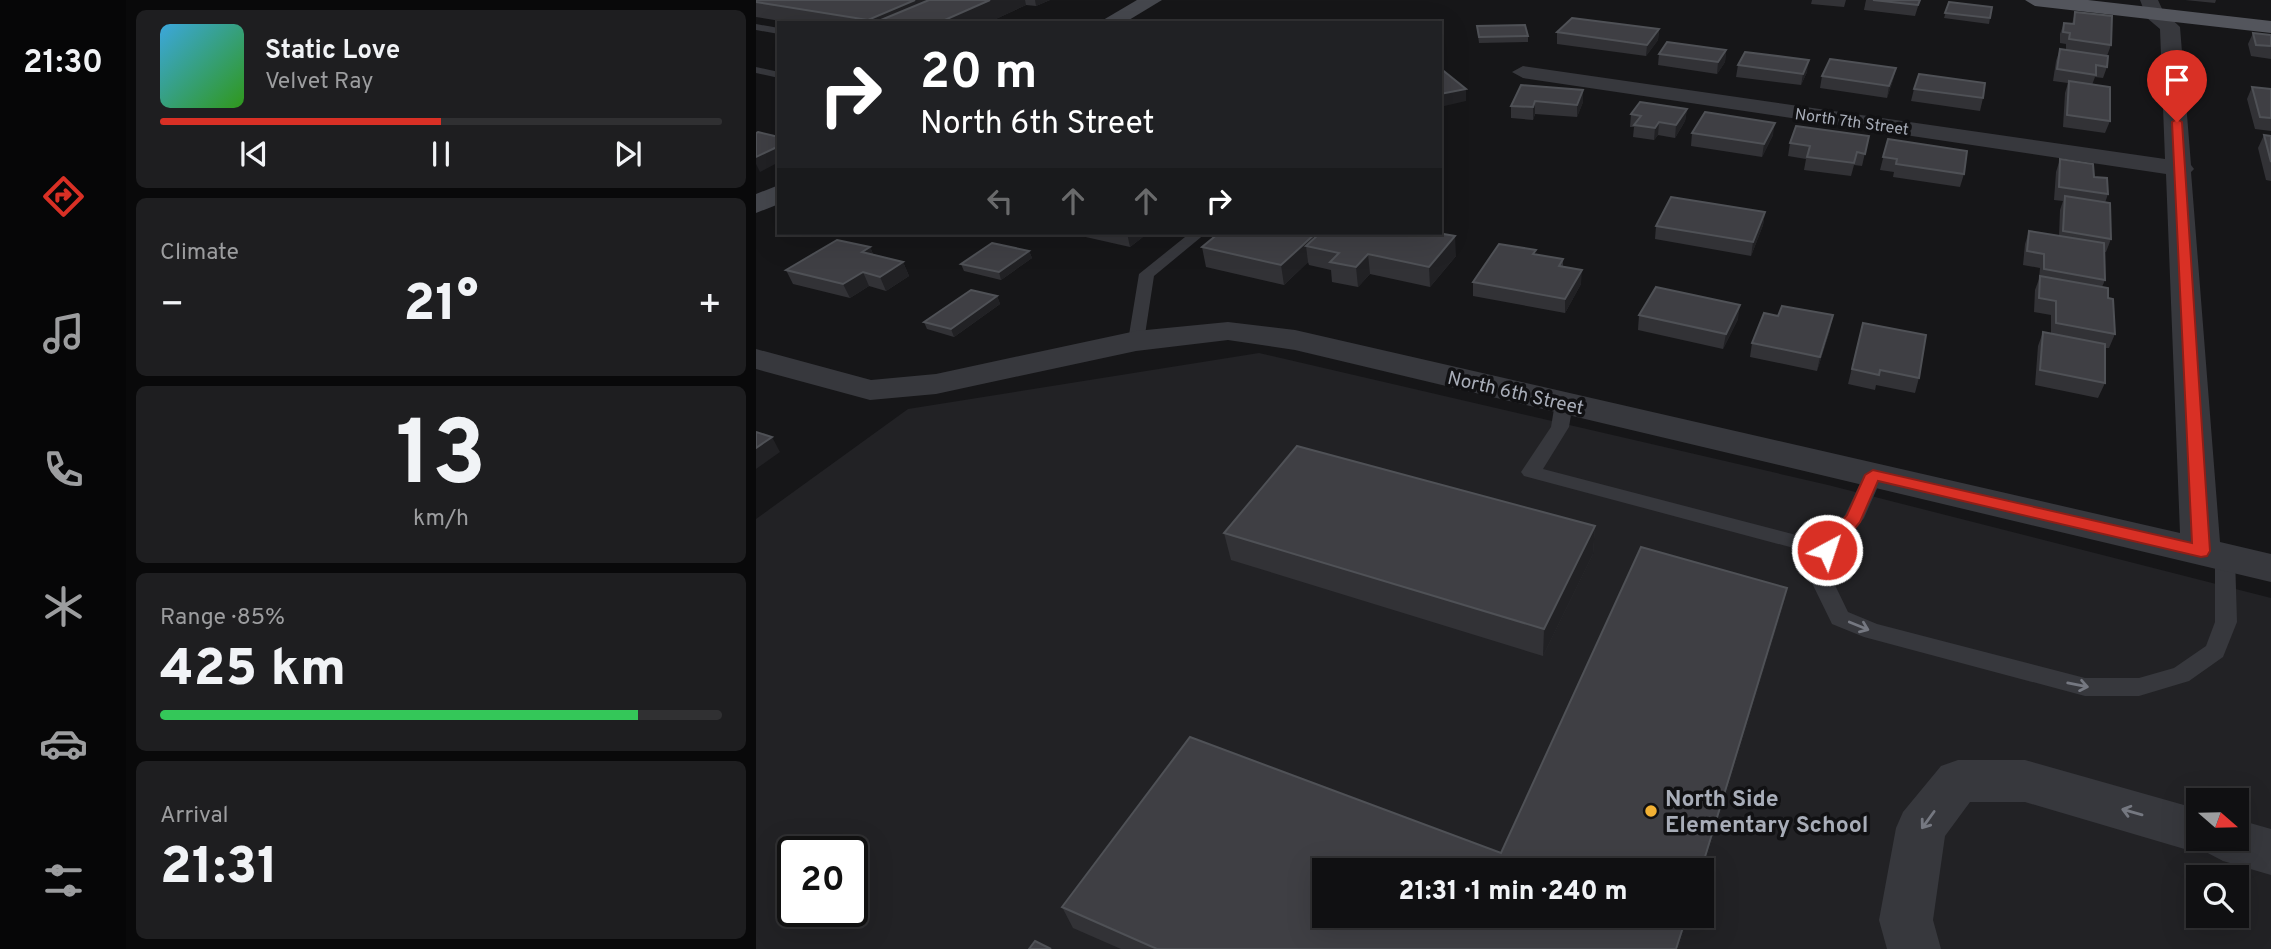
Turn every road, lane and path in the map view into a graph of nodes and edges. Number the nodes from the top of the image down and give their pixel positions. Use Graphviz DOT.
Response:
graph roads {
  1 [pos="1152,0"];
  2 [pos="2035,0"];
  3 [pos="2152,7"];
  4 [pos="1112,21"];
  5 [pos="756,27"];
  6 [pos="2271,27"];
  7 [pos="777,31"];
  8 [pos="756,70"];
  9 [pos="1523,72"];
  10 [pos="777,75"];
  11 [pos="2180,169"];
  12 [pos="777,194"];
  13 [pos="756,205"];
  14 [pos="1196,235"];
  15 [pos="1136,341"];
  16 [pos="756,359"];
  17 [pos="1564,403"];
  18 [pos="1873,475"];
  19 [pos="1827,550"];
  20 [pos="2213,554"];
  21 [pos="2271,568"];
  22 [pos="2186,828"];
  23 [pos="2249,846"];
  24 [pos="2271,852"];
  25 [pos="1914,949"];
  1 -- 4 [label="main road"];
  2 -- 3 [label="main road"];
  3 -- 6 [label="main road"];
  3 -- 11 [label="street"];
  5 -- 7 [label="lane"];
  8 -- 10 [label="lane"];
  9 -- 11 [label="street, North 7th Street"];
  11 -- 20 [label="street"];
  12 -- 13 [label="main road"];
  14 -- 15 [label="lane"];
  15 -- 16 [label="street, North 6th Street"];
  15 -- 17 [label="street, North 6th Street"];
  17 -- 18 [label="street, North 6th Street"];
  17 -- 19 [label="lane"];
  18 -- 19 [label="lane"];
  18 -- 20 [label="street, North 6th Street"];
  19 -- 20 [label="lane, one-way"];
  20 -- 21 [label="street, North 6th Street"];
  22 -- 25 [label="street, one-way"];
  23 -- 24 [label="street"];
}
